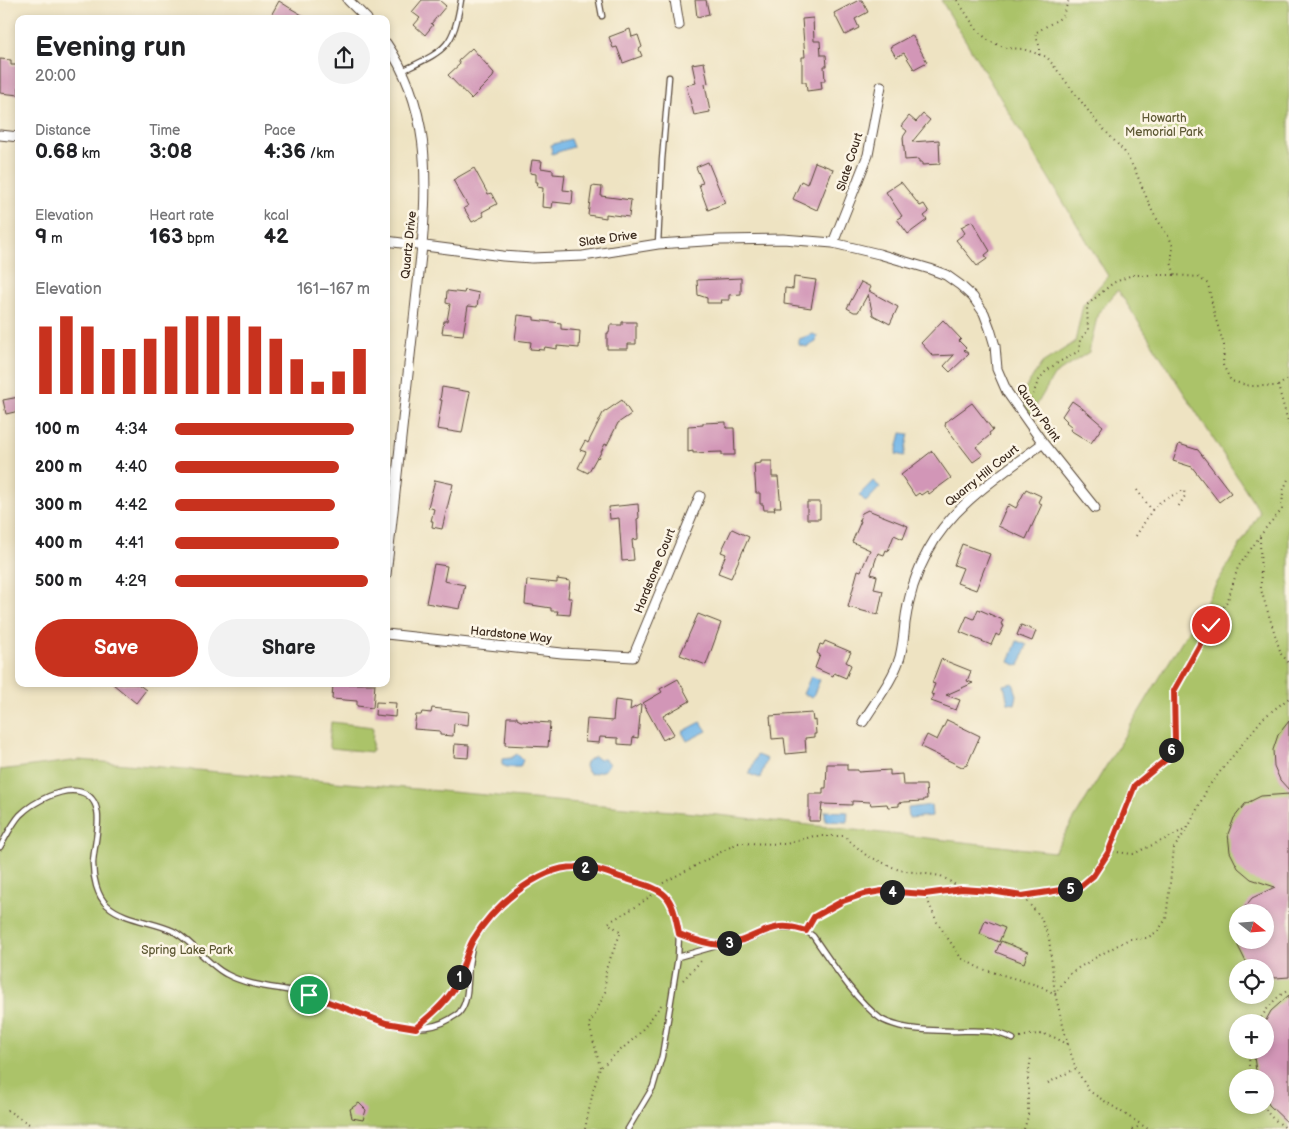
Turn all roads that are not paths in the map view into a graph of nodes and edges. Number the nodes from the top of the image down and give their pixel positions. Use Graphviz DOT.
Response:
graph roads {
  1 [pos="348,0"];
  2 [pos="461,0"];
  3 [pos="599,0"];
  4 [pos="674,0"];
  5 [pos="363,15"];
  6 [pos="602,16"];
  7 [pos="680,25"];
  8 [pos="390,48"];
  9 [pos="402,71"];
  10 [pos="669,77"];
  11 [pos="881,86"];
  12 [pos="0,135"];
  13 [pos="15,137"];
  14 [pos="390,242"];
  15 [pos="833,243"];
  16 [pos="658,244"];
  17 [pos="422,246"];
  18 [pos="1043,443"];
  19 [pos="700,496"];
  20 [pos="1095,508"];
  21 [pos="390,538"];
  22 [pos="390,634"];
  23 [pos="633,657"];
  24 [pos="862,722"];
  25 [pos="0,847"];
  26 [pos="679,934"];
  27 [pos="473,939"];
  28 [pos="720,945"];
  29 [pos="678,958"];
  30 [pos="416,1028"];
  31 [pos="1012,1039"];
  32 [pos="628,1129"];
  1 -- 5 [label="street"];
  2 -- 9 [label="lane"];
  3 -- 6 [label="lane"];
  4 -- 7 [label="street"];
  8 -- 9 [label="street, Quartz Drive"];
  9 -- 17 [label="street, Quartz Drive"];
  10 -- 16 [label="lane"];
  11 -- 15 [label="street, Slate Court"];
  12 -- 13 [label="street"];
  14 -- 17 [label="street, Slate Drive"];
  15 -- 16 [label="street, Slate Drive"];
  15 -- 18 [label="street, Quarry Point"];
  16 -- 17 [label="street, Slate Drive"];
  17 -- 21 [label="street, Quartz Drive"];
  18 -- 20 [label="street, Quarry Point"];
  18 -- 24 [label="street, Quarry Hill Court"];
  19 -- 23 [label="street, Hardstone Court"];
  22 -- 23 [label="street, Hardstone Way"];
  25 -- 30 [label="lane"];
  26 -- 27 [label="lane"];
  26 -- 28 [label="lane"];
  26 -- 29 [label="lane"];
  27 -- 30 [label="lane"];
  27 -- 30 [label="lane"];
  28 -- 29 [label="lane"];
  28 -- 31 [label="lane"];
  29 -- 32 [label="lane"];
}
